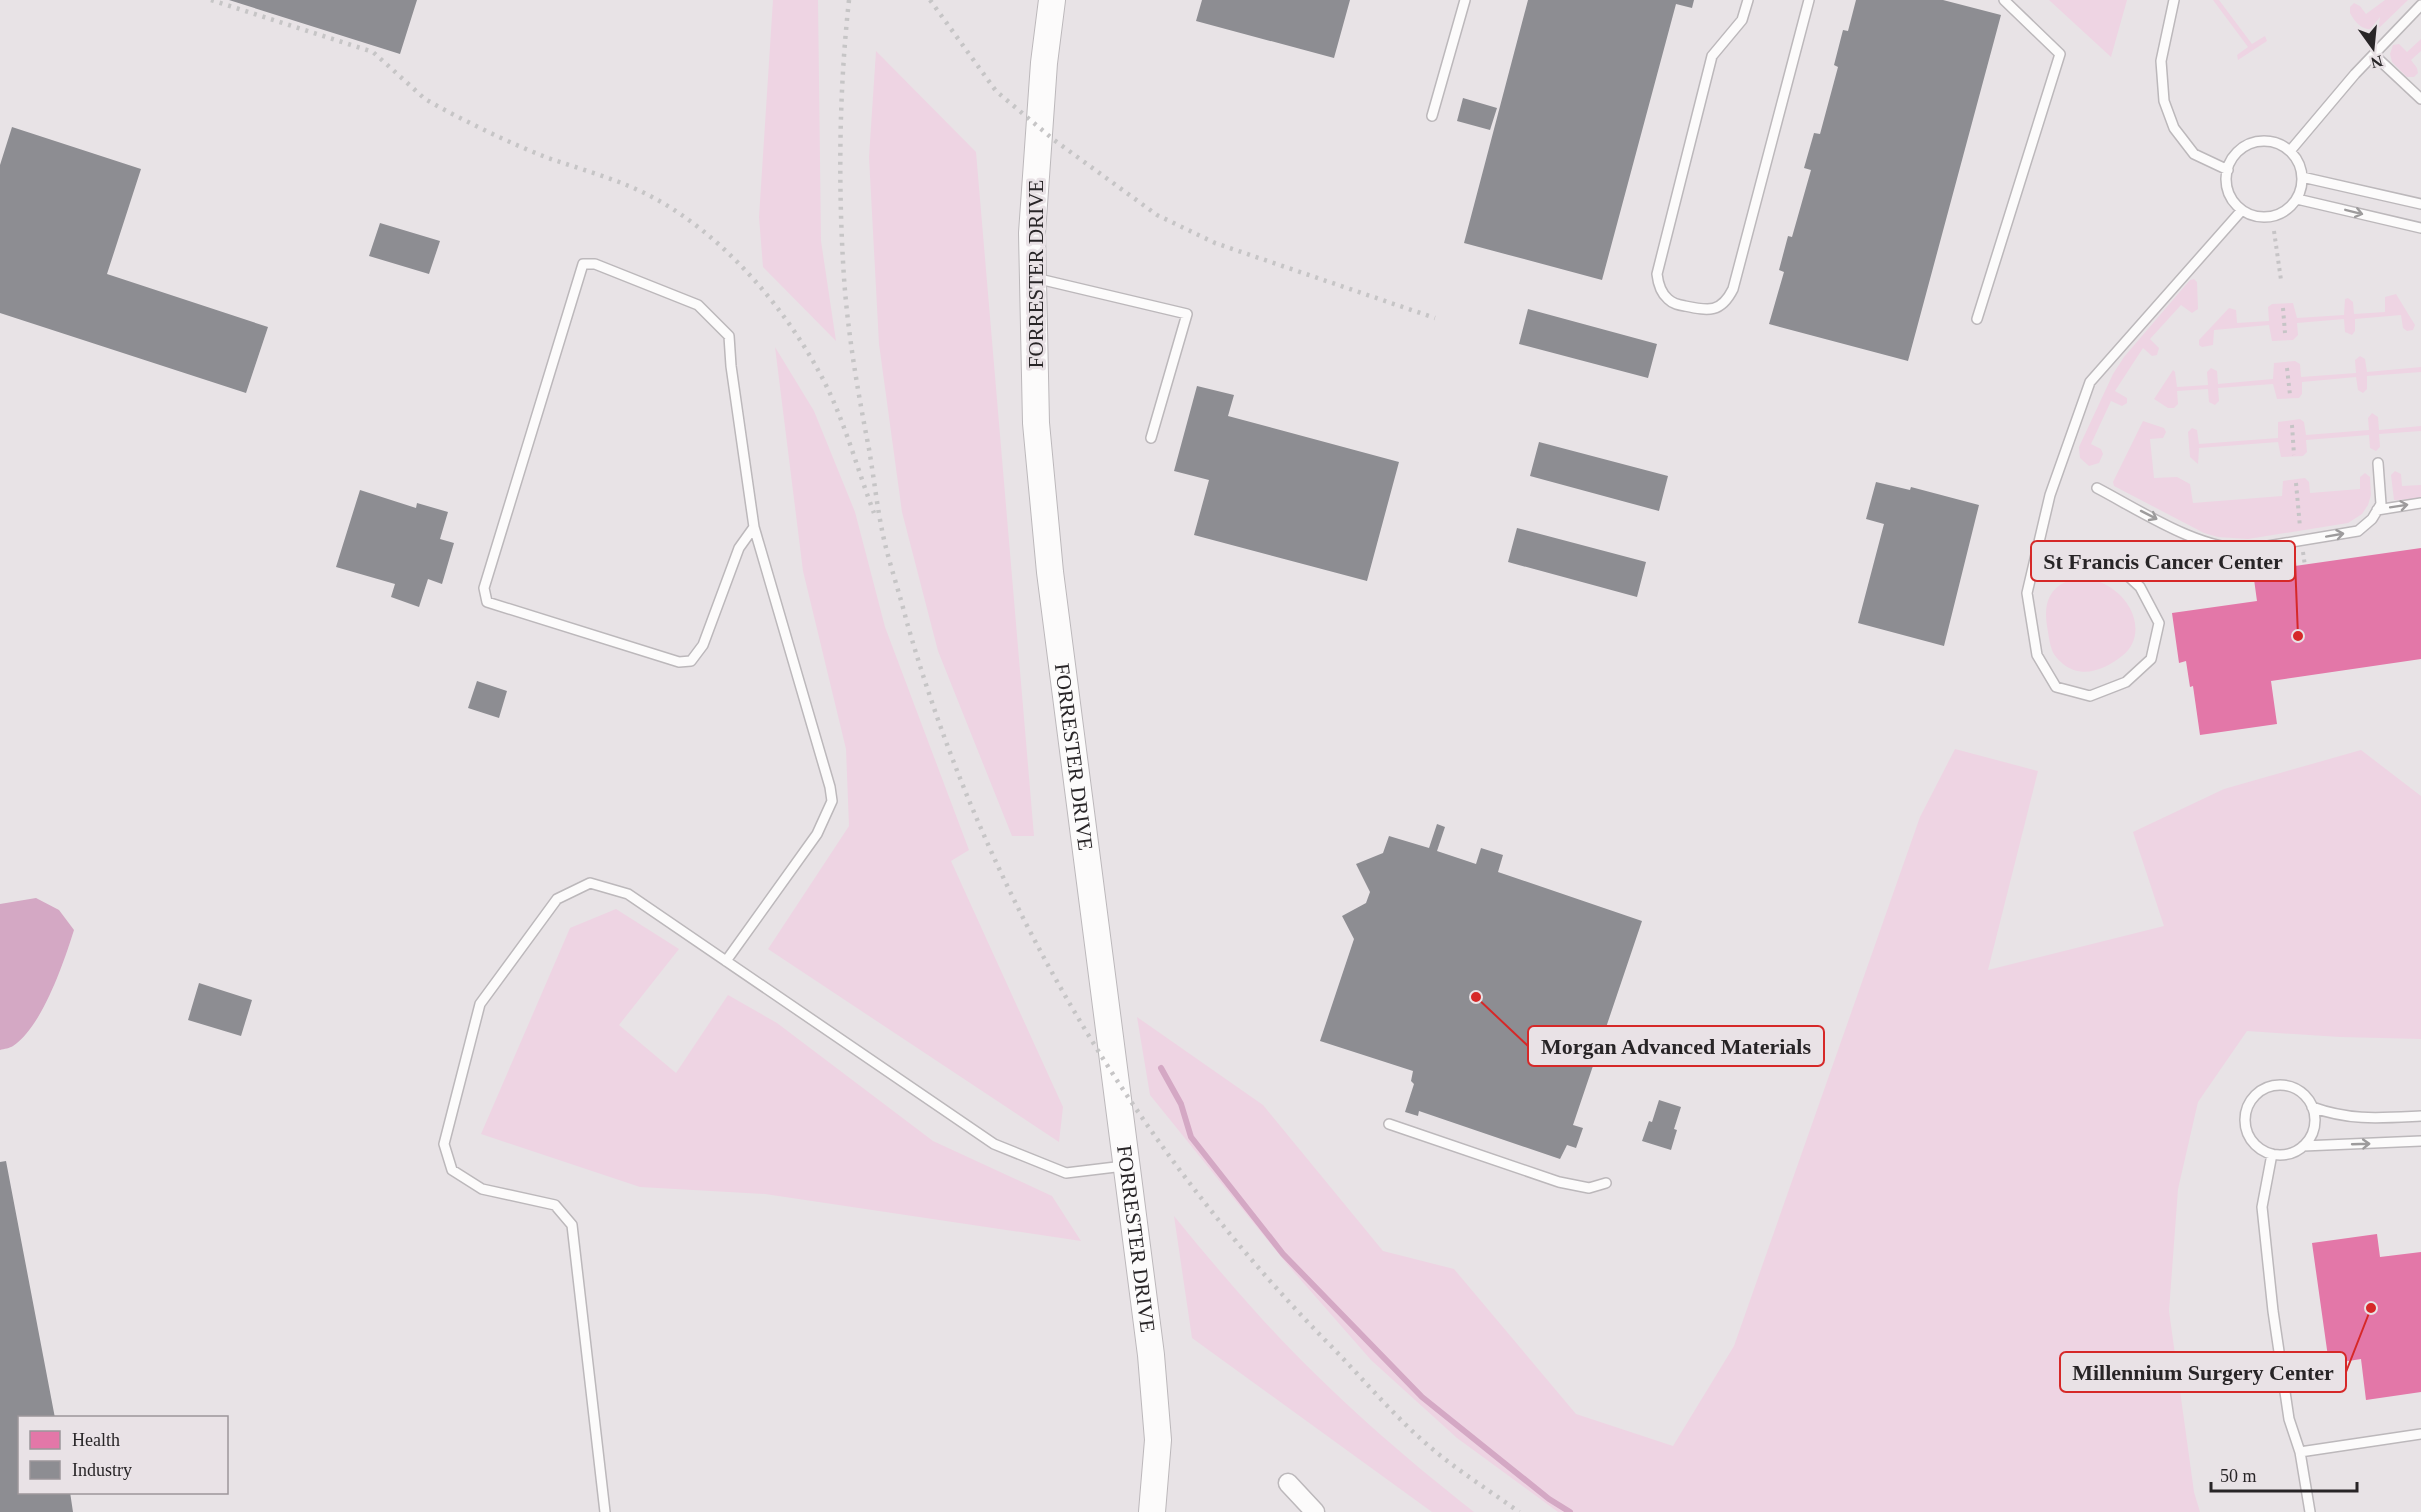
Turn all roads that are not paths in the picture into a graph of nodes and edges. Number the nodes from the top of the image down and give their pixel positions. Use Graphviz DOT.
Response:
graph roads {
  1 [pos="1052,0"];
  2 [pos="1465,0"];
  3 [pos="1748,0"];
  4 [pos="1809,0"];
  5 [pos="2004,0"];
  6 [pos="2174,0"];
  7 [pos="2421,5"];
  8 [pos="2374,55"];
  9 [pos="2421,99"];
  10 [pos="1432,117"];
  11 [pos="2290,151"];
  12 [pos="2228,170"];
  13 [pos="2302,177"];
  14 [pos="2297,199"];
  15 [pos="2421,204"];
  16 [pos="2242,210"];
  17 [pos="2421,228"];
  18 [pos="1032,278"];
  19 [pos="1977,319"];
  20 [pos="1151,438"];
  21 [pos="2378,463"];
  22 [pos="2097,488"];
  23 [pos="2421,503"];
  24 [pos="2378,510"];
  25 [pos="754,527"];
  26 [pos="2037,556"];
  27 [pos="726,961"];
  28 [pos="2312,1107"];
  29 [pos="2421,1116"];
  30 [pos="1389,1124"];
  31 [pos="2421,1142"];
  32 [pos="2303,1146"];
  33 [pos="2272,1154"];
  34 [pos="1126,1166"];
  35 [pos="1606,1183"];
  36 [pos="2421,1434"];
  37 [pos="2300,1452"];
  38 [pos="1288,1483"];
  39 [pos="605,1512"];
  40 [pos="1152,1512"];
  41 [pos="1315,1512"];
  42 [pos="2310,1512"];
  1 -- 18 [label="street, FORRESTER DRIVE"];
  2 -- 10 [label="lane"];
  3 -- 4 [label="lane"];
  5 -- 19 [label="lane"];
  6 -- 12 [label="lane"];
  7 -- 8 [label="lane"];
  8 -- 9 [label="lane"];
  8 -- 11 [label="lane"];
  11 -- 12 [label="lane"];
  11 -- 13 [label="lane"];
  12 -- 16 [label="lane"];
  13 -- 14 [label="lane"];
  13 -- 15 [label="lane"];
  14 -- 16 [label="lane"];
  14 -- 17 [label="lane, one-way"];
  16 -- 26 [label="lane"];
  18 -- 20 [label="lane"];
  18 -- 34 [label="street, FORRESTER DRIVE"];
  21 -- 24 [label="lane"];
  22 -- 24 [label="lane, one-way"];
  24 -- 23 [label="lane, one-way"];
  25 -- 25 [label="lane"];
  25 -- 27 [label="lane"];
  26 -- 26 [label="lane"];
  27 -- 34 [label="lane"];
  27 -- 39 [label="lane"];
  28 -- 29 [label="lane"];
  28 -- 32 [label="lane"];
  28 -- 33 [label="lane"];
  30 -- 35 [label="lane"];
  32 -- 31 [label="lane, one-way"];
  32 -- 33 [label="lane"];
  33 -- 37 [label="lane"];
  34 -- 40 [label="street, FORRESTER DRIVE"];
  36 -- 37 [label="lane"];
  37 -- 42 [label="lane"];
  38 -- 41 [label="street"];
}
